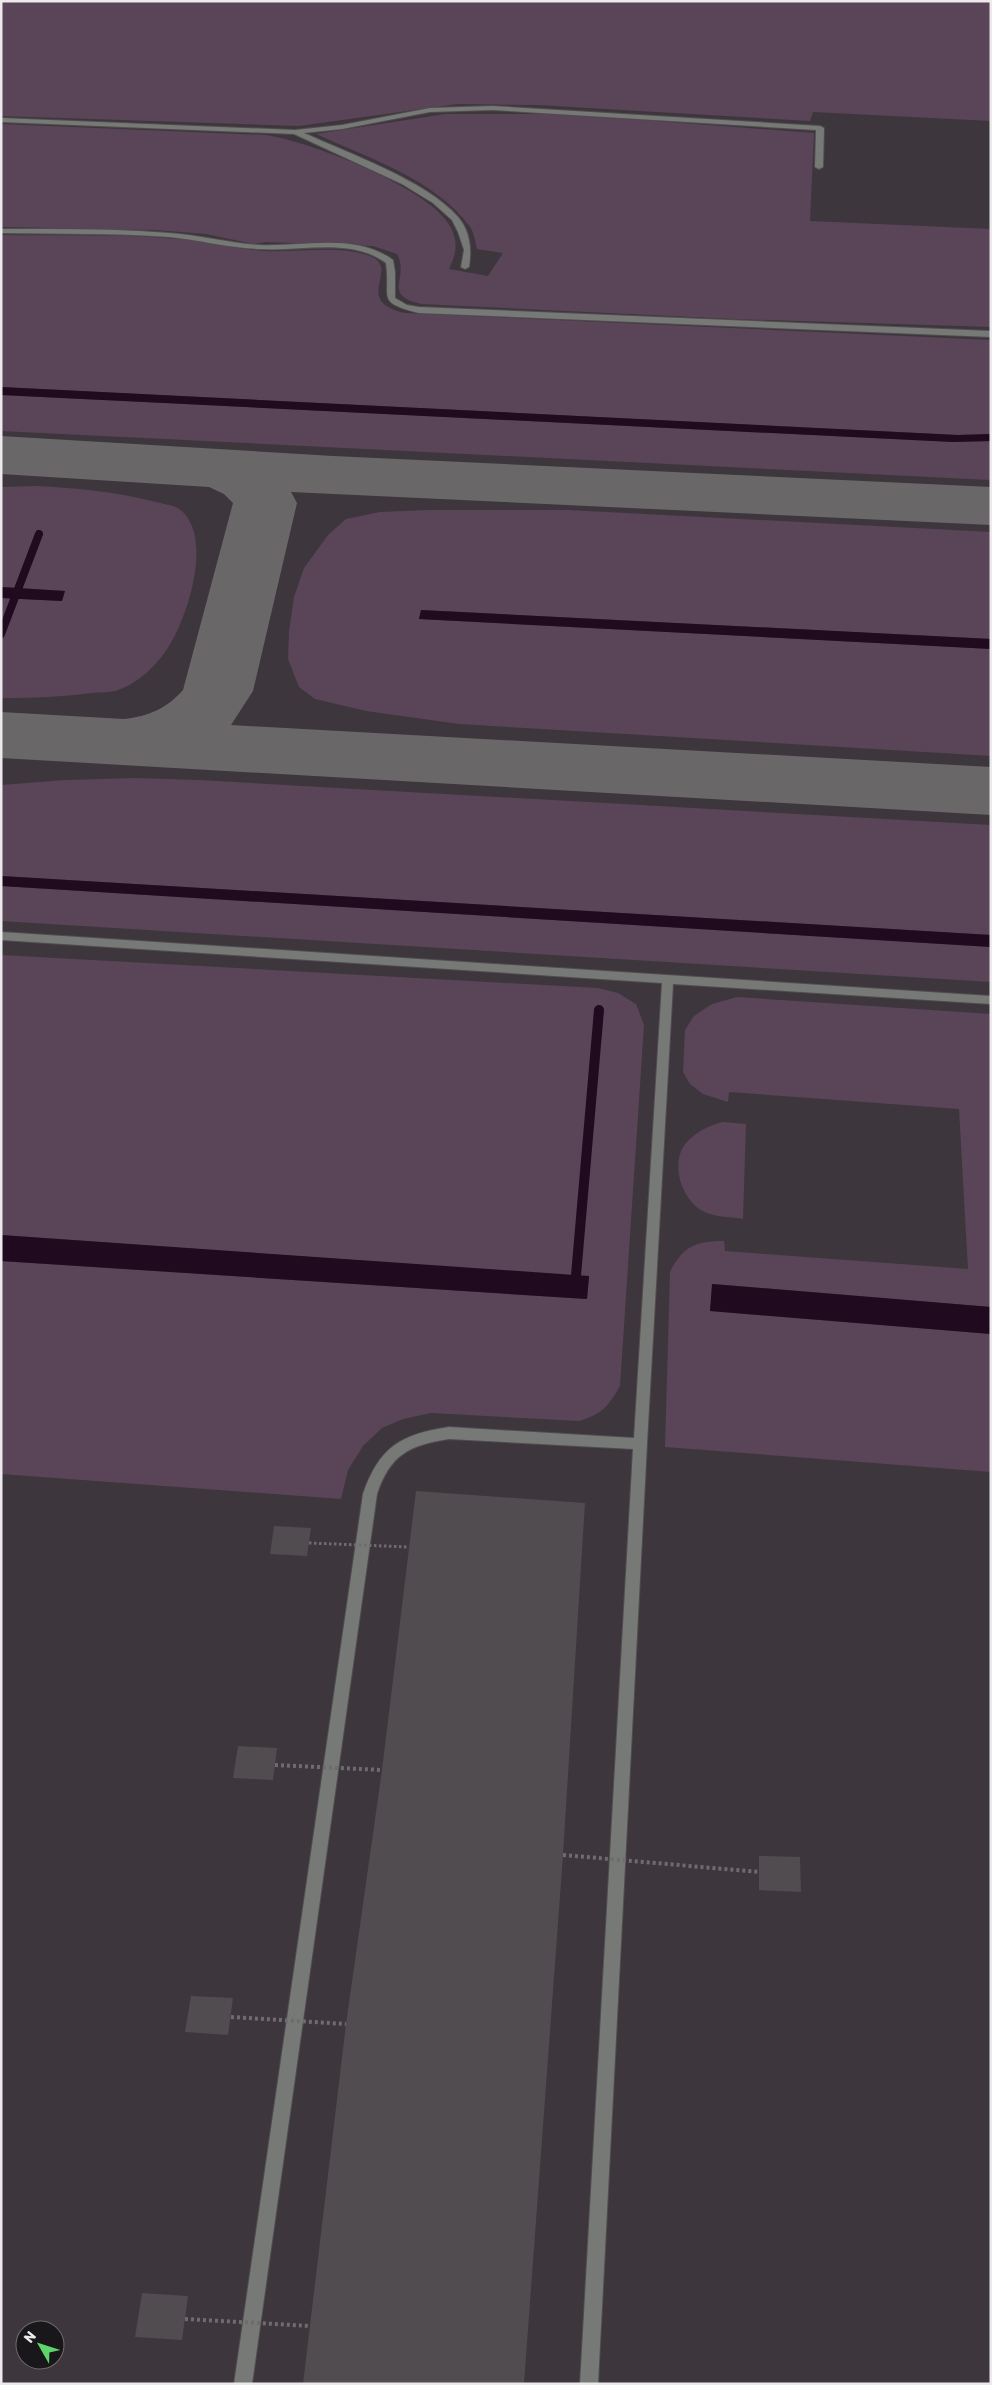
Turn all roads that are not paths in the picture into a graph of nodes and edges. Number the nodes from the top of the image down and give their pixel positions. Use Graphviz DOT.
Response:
graph roads {
  1 [pos="1,120"];
  2 [pos="296,132"];
  3 [pos="819,167"];
  4 [pos="1,231"];
  5 [pos="465,267"];
  6 [pos="991,334"];
  7 [pos="1,936"];
  8 [pos="668,979"];
  9 [pos="991,1000"];
  10 [pos="640,1444"];
  11 [pos="243,2384"];
  12 [pos="589,2384"];
  1 -- 2 [label="lane"];
  2 -- 3 [label="lane"];
  2 -- 5 [label="lane"];
  4 -- 6 [label="lane"];
  7 -- 8 [label="lane"];
  8 -- 9 [label="lane"];
  8 -- 10 [label="lane"];
  10 -- 11 [label="lane"];
  10 -- 12 [label="lane"];
}
